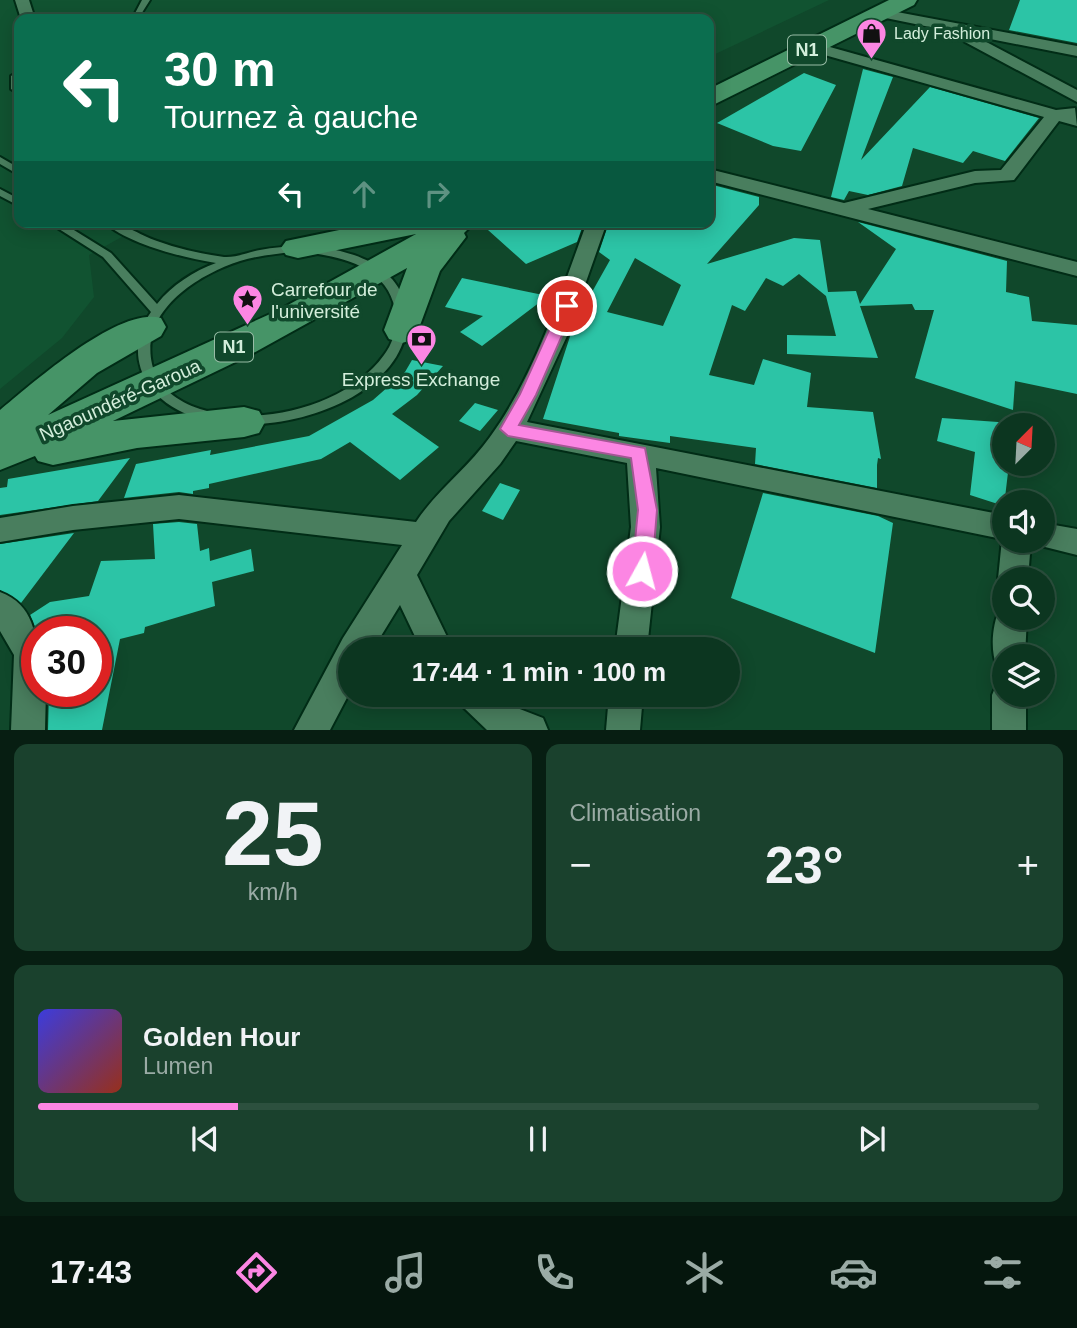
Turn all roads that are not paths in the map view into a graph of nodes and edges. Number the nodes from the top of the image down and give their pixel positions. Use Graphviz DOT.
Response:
graph roads {
  1 [pos="906,0"];
  2 [pos="881,13"];
  3 [pos="951,28"];
  4 [pos="812,47"];
  5 [pos="1062,63"];
  6 [pos="714,96"];
  7 [pos="1077,97"];
  8 [pos="1077,110"];
  9 [pos="1048,113"];
  10 [pos="1077,121"];
  11 [pos="714,176"];
  12 [pos="846,209"];
  13 [pos="63,228"];
  14 [pos="119,228"];
  15 [pos="399,228"];
  16 [pos="451,228"];
  17 [pos="456,228"];
  18 [pos="595,228"];
  19 [pos="298,248"];
  20 [pos="230,261"];
  21 [pos="1077,269"];
  22 [pos="381,272"];
  23 [pos="152,319"];
  24 [pos="402,330"];
  25 [pos="154,388"];
  26 [pos="244,422"];
  27 [pos="508,429"];
  28 [pos="0,433"];
  29 [pos="0,453"];
  30 [pos="639,453"];
  31 [pos="0,461"];
  32 [pos="992,525"];
  33 [pos="0,530"];
  34 [pos="422,536"];
  35 [pos="1055,537"];
  36 [pos="1077,542"];
  37 [pos="401,575"];
  38 [pos="0,606"];
  39 [pos="362,637"];
  40 [pos="431,637"];
  41 [pos="633,637"];
  42 [pos="338,681"];
  43 [pos="487,707"];
  44 [pos="625,707"];
  45 [pos="1009,707"];
  46 [pos="27,730"];
  47 [pos="311,730"];
  48 [pos="531,730"];
  49 [pos="623,730"];
  50 [pos="1009,730"];
  1 -- 2 [label="highway, N1"];
  2 -- 3 [label="street"];
  2 -- 4 [label="highway, N1"];
  3 -- 5 [label="street"];
  3 -- 5 [label="street"];
  4 -- 6 [label="highway, N1"];
  4 -- 9 [label="street"];
  5 -- 7 [label="street"];
  5 -- 9 [label="street"];
  8 -- 9 [label="street"];
  9 -- 10 [label="street"];
  9 -- 12 [label="street"];
  11 -- 12 [label="street"];
  12 -- 21 [label="street"];
  13 -- 23 [label="lane"];
  14 -- 20 [label="lane"];
  15 -- 19 [label="highway"];
  16 -- 22 [label="highway, Ngaoundéré-Garoua / N1"];
  17 -- 24 [label="highway"];
  18 -- 27 [label="street"];
  19 -- 20 [label="lane"];
  19 -- 22 [label="lane"];
  20 -- 23 [label="lane"];
  22 -- 24 [label="lane"];
  22 -- 25 [label="highway, Ngaoundéré-Garoua / N1"];
  23 -- 25 [label="lane"];
  23 -- 28 [label="highway"];
  24 -- 26 [label="lane"];
  25 -- 26 [label="lane"];
  25 -- 29 [label="highway, Ngaoundéré-Garoua / N1"];
  26 -- 31 [label="highway"];
  27 -- 30 [label="street"];
  27 -- 34 [label="street"];
  30 -- 32 [label="street"];
  30 -- 41 [label="street"];
  33 -- 34 [label="street"];
  34 -- 37 [label="street"];
  35 -- 36 [label="street"];
  37 -- 39 [label="street"];
  37 -- 40 [label="street"];
  38 -- 46 [label="street"];
  42 -- 47 [label="street"];
  43 -- 48 [label="street"];
  44 -- 49 [label="street"];
  45 -- 50 [label="street"];
}
